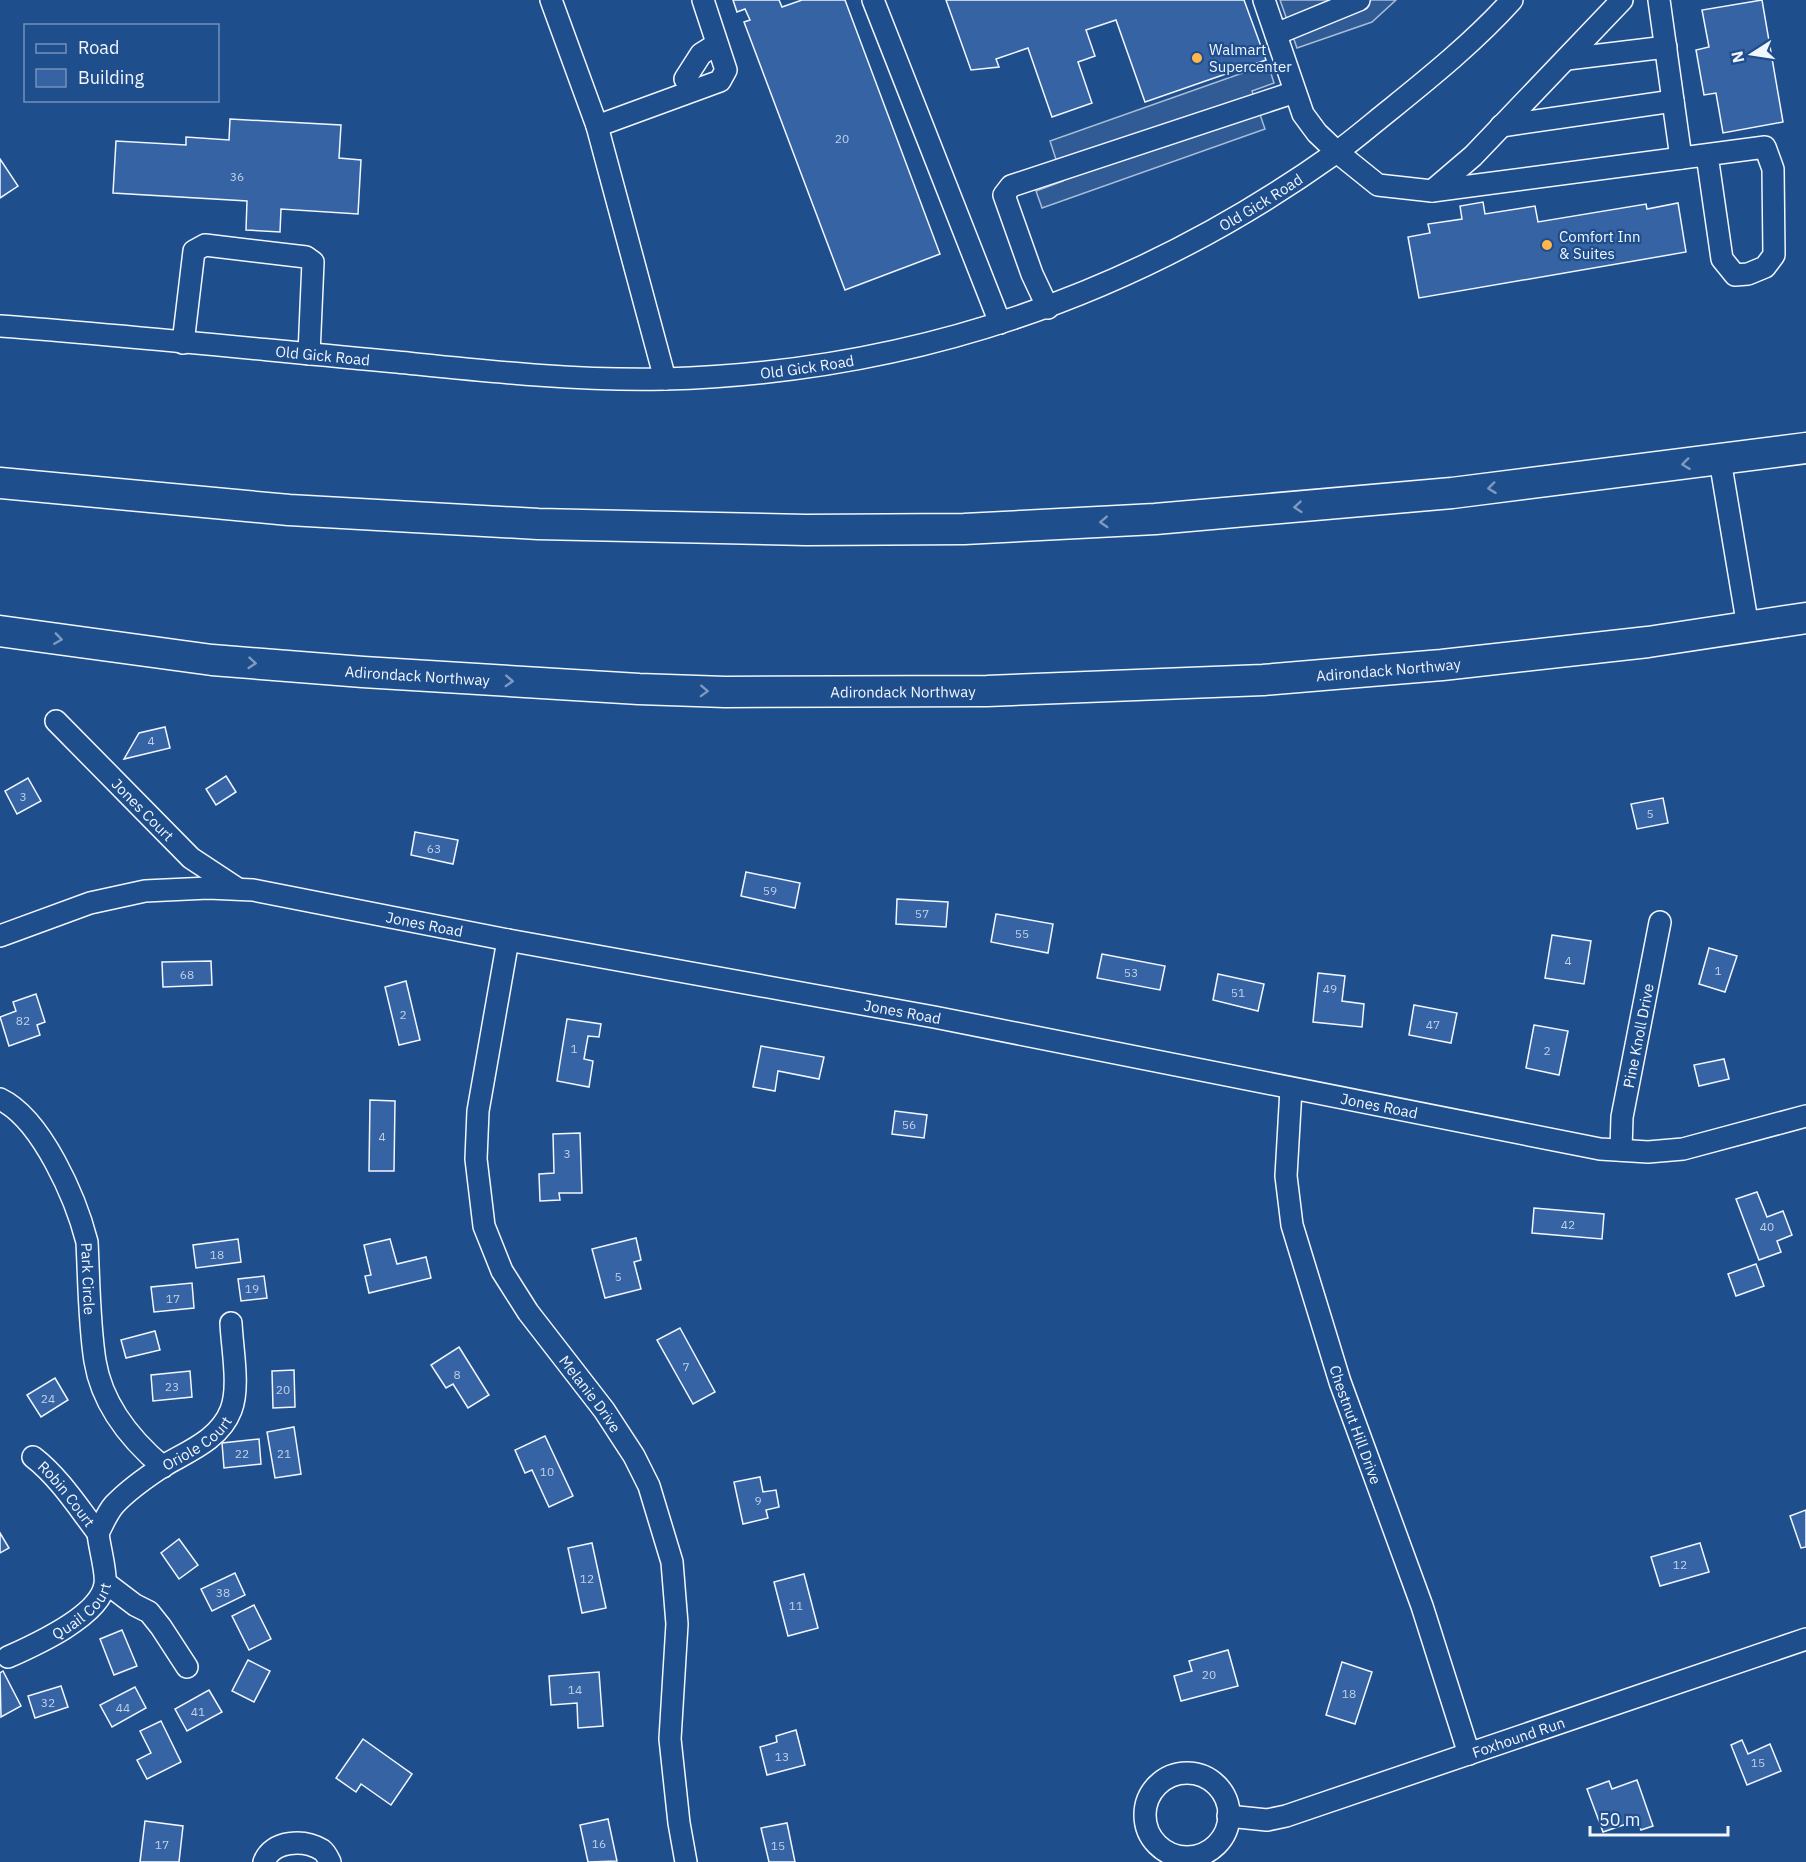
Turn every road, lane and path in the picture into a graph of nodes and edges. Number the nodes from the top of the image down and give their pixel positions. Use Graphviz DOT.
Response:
graph roads {
  1 [pos="551,0"];
  2 [pos="703,0"];
  3 [pos="873,0"];
  4 [pos="1264,0"];
  5 [pos="1359,0"];
  6 [pos="1512,0"];
  7 [pos="1622,0"];
  8 [pos="1659,0"];
  9 [pos="1276,33"];
  10 [pos="717,44"];
  11 [pos="1666,47"];
  12 [pos="1567,59"];
  13 [pos="686,79"];
  14 [pos="1295,92"];
  15 [pos="1673,101"];
  16 [pos="597,126"];
  17 [pos="1502,126"];
  18 [pos="1337,152"];
  19 [pos="1707,155"];
  20 [pos="1681,158"];
  21 [pos="1432,191"];
  22 [pos="1048,308"];
  23 [pos="1000,323"];
  24 [pos="0,326"];
  25 [pos="183,343"];
  26 [pos="309,354"];
  27 [pos="665,379"];
  28 [pos="1806,447"];
  29 [pos="1720,460"];
  30 [pos="0,483"];
  31 [pos="1806,618"];
  32 [pos="1748,627"];
  33 [pos="0,631"];
  34 [pos="56,721"];
  35 [pos="238,890"];
  36 [pos="1660,922"];
  37 [pos="0,936"];
  38 [pos="508,940"];
  39 [pos="1292,1089"];
  40 [pos="0,1099"];
  41 [pos="1806,1116"];
  42 [pos="1621,1150"];
  43 [pos="231,1323"];
  44 [pos="33,1457"];
  45 [pos="163,1467"];
  46 [pos="98,1533"];
  47 [pos="106,1582"];
  48 [pos="1806,1639"];
  49 [pos="8,1657"];
  50 [pos="187,1667"];
  51 [pos="1469,1754"];
  52 [pos="1228,1816"];
  53 [pos="264,1862"];
  54 [pos="330,1862"];
  55 [pos="686,1862"];
  1 -- 16 [label="street"];
  2 -- 10 [label="street"];
  3 -- 23 [label="street"];
  4 -- 9 [label="street"];
  5 -- 9 [label="street"];
  6 -- 18 [label="street, Old Gick Road"];
  7 -- 12 [label="street"];
  8 -- 11 [label="street"];
  9 -- 14 [label="street"];
  10 -- 13 [label="street"];
  10 -- 16 [label="street"];
  11 -- 12 [label="street"];
  11 -- 15 [label="street"];
  12 -- 17 [label="street"];
  14 -- 18 [label="street"];
  14 -- 22 [label="street"];
  15 -- 17 [label="street"];
  15 -- 20 [label="street"];
  16 -- 27 [label="street"];
  17 -- 21 [label="street"];
  18 -- 21 [label="street"];
  18 -- 22 [label="street, Old Gick Road"];
  19 -- 19 [label="street"];
  19 -- 20 [label="street"];
  20 -- 21 [label="street"];
  22 -- 23 [label="street, Old Gick Road"];
  23 -- 27 [label="street, Old Gick Road"];
  24 -- 25 [label="street, Old Gick Road"];
  25 -- 26 [label="street, Old Gick Road"];
  25 -- 26 [label="street"];
  26 -- 27 [label="street, Old Gick Road"];
  28 -- 29 [label="highway"];
  29 -- 30 [label="highway, one-way"];
  29 -- 32 [label="street"];
  31 -- 32 [label="highway, Adirondack Northway"];
  33 -- 32 [label="highway, Adirondack Northway, one-way"];
  34 -- 35 [label="street, Jones Court"];
  35 -- 37 [label="street, Jones Road"];
  35 -- 38 [label="street, Jones Road"];
  36 -- 42 [label="street, Pine Knoll Drive"];
  38 -- 39 [label="street, Jones Road"];
  38 -- 55 [label="street, Melanie Drive"];
  39 -- 42 [label="street, Jones Road"];
  39 -- 51 [label="street, Chestnut Hill Drive"];
  40 -- 45 [label="street, Park Circle"];
  41 -- 42 [label="street, Jones Road"];
  43 -- 45 [label="street, Oriole Court"];
  44 -- 46 [label="street, Robin Court"];
  45 -- 46 [label="street, Oriole Court"];
  46 -- 47 [label="street, Quail Court"];
  47 -- 49 [label="street, Quail Court"];
  47 -- 50 [label="street"];
  48 -- 51 [label="street, Foxhound Run"];
  51 -- 52 [label="street, Foxhound Run"];
  52 -- 52 [label="street"];
  53 -- 54 [label="street"];
}
